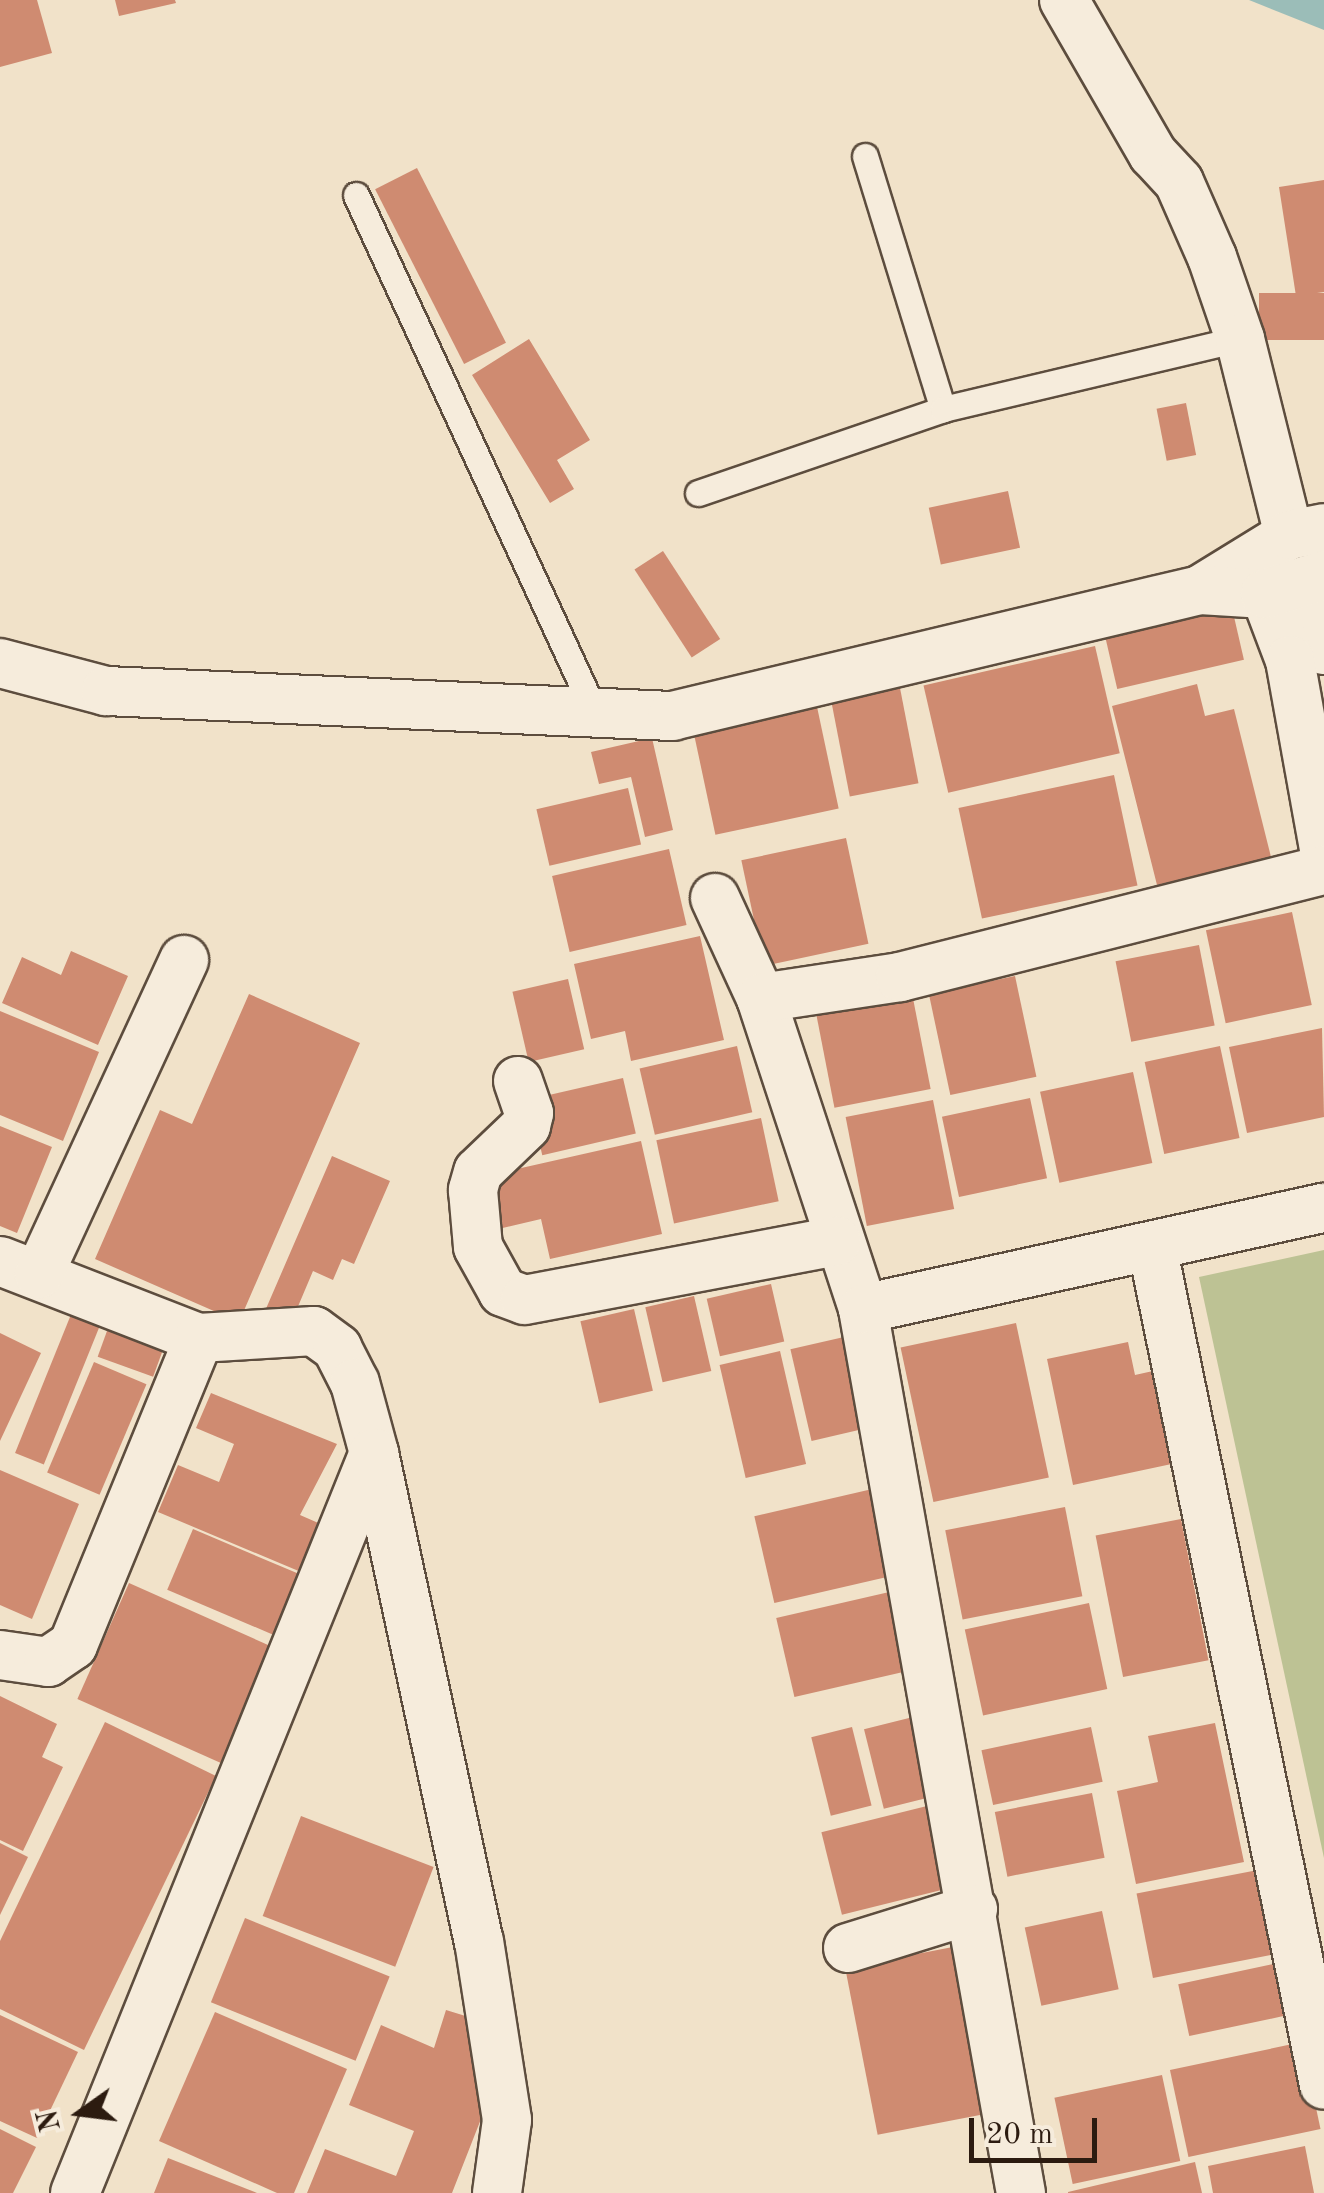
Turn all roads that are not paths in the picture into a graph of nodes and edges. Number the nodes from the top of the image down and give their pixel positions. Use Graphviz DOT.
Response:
graph roads {
  1 [pos="1064,0"];
  2 [pos="865,156"];
  3 [pos="356,195"];
  4 [pos="1240,338"];
  5 [pos="944,409"];
  6 [pos="698,493"];
  7 [pos="1306,532"];
  8 [pos="1299,583"];
  9 [pos="1200,590"];
  10 [pos="1324,650"];
  11 [pos="0,663"];
  12 [pos="597,718"];
  13 [pos="1324,849"];
  14 [pos="1324,870"];
  15 [pos="715,898"];
  16 [pos="184,960"];
  17 [pos="761,998"];
  18 [pos="518,1082"];
  19 [pos="1324,1208"];
  20 [pos="836,1241"];
  21 [pos="1152,1246"];
  22 [pos="20,1268"];
  23 [pos="863,1309"];
  24 [pos="199,1338"];
  25 [pos="374,1453"];
  26 [pos="0,1655"];
  27 [pos="972,1909"];
  28 [pos="848,1948"];
  29 [pos="1312,1976"];
  30 [pos="1324,2086"];
  31 [pos="74,2193"];
  32 [pos="497,2193"];
  33 [pos="1021,2193"];
  1 -- 4 [label="street"];
  2 -- 5 [label="lane"];
  3 -- 12 [label="lane"];
  4 -- 5 [label="lane"];
  4 -- 7 [label="street"];
  5 -- 6 [label="lane"];
  7 -- 9 [label="street"];
  8 -- 9 [label="street"];
  8 -- 10 [label="street"];
  8 -- 13 [label="street"];
  9 -- 12 [label="street"];
  11 -- 12 [label="street"];
  14 -- 17 [label="street"];
  15 -- 17 [label="street"];
  16 -- 22 [label="street"];
  17 -- 20 [label="street"];
  18 -- 20 [label="street"];
  19 -- 21 [label="street"];
  20 -- 23 [label="street"];
  21 -- 23 [label="street"];
  21 -- 29 [label="street"];
  22 -- 24 [label="street"];
  23 -- 27 [label="street"];
  24 -- 25 [label="street"];
  24 -- 26 [label="street"];
  25 -- 31 [label="street"];
  25 -- 32 [label="street"];
  27 -- 28 [label="street"];
  27 -- 33 [label="street"];
  29 -- 30 [label="street"];
}
